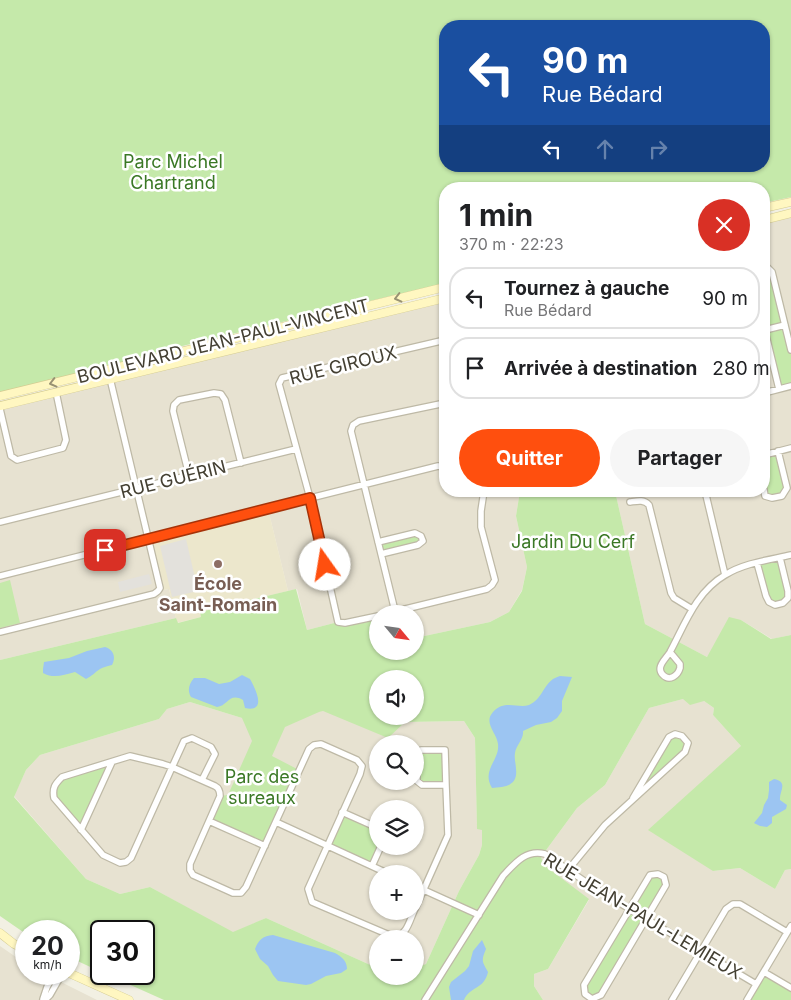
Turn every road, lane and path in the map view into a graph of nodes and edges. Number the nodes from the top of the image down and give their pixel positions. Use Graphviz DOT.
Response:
graph roads {
  1 [pos="791,202"];
  2 [pos="770,207"];
  3 [pos="791,213"];
  4 [pos="770,218"];
  5 [pos="770,270"];
  6 [pos="439,288"];
  7 [pos="439,299"];
  8 [pos="785,326"];
  9 [pos="770,328"];
  10 [pos="439,341"];
  11 [pos="791,350"];
  12 [pos="770,353"];
  13 [pos="108,370"];
  14 [pos="110,380"];
  15 [pos="791,386"];
  16 [pos="779,389"];
  17 [pos="770,391"];
  18 [pos="56,392"];
  19 [pos="0,396"];
  20 [pos="439,403"];
  21 [pos="0,408"];
  22 [pos="791,448"];
  23 [pos="296,449"];
  24 [pos="778,452"];
  25 [pos="770,454"];
  26 [pos="241,463"];
  27 [pos="439,466"];
  28 [pos="189,475"];
  29 [pos="364,485"];
  30 [pos="136,488"];
  31 [pos="483,497"];
  32 [pos="706,497"];
  33 [pos="768,497"];
  34 [pos="310,498"];
  35 [pos="630,502"];
  36 [pos="0,522"];
  37 [pos="148,539"];
  38 [pos="378,542"];
  39 [pos="381,554"];
  40 [pos="791,555"];
  41 [pos="780,558"];
  42 [pos="757,563"];
  43 [pos="725,574"];
  44 [pos="0,576"];
  45 [pos="394,605"];
  46 [pos="420,605"];
  47 [pos="692,609"];
  48 [pos="369,618"];
  49 [pos="0,632"];
  50 [pos="670,652"];
  51 [pos="112,762"];
  52 [pos="172,767"];
  53 [pos="202,780"];
  54 [pos="446,785"];
  55 [pos="633,798"];
  56 [pos="342,812"];
  57 [pos="210,821"];
  58 [pos="276,822"];
  59 [pos="369,824"];
  60 [pos="82,830"];
  61 [pos="265,846"];
  62 [pos="327,846"];
  63 [pos="370,865"];
  64 [pos="568,870"];
  65 [pos="424,890"];
  66 [pos="629,909"];
  67 [pos="479,915"];
  68 [pos="646,919"];
  69 [pos="410,920"];
  70 [pos="791,926"];
  71 [pos="788,932"];
  72 [pos="0,933"];
  73 [pos="15,944"];
  74 [pos="701,951"];
  75 [pos="764,972"];
  76 [pos="80,978"];
  77 [pos="756,984"];
  78 [pos="48,985"];
  79 [pos="55,985"];
  80 [pos="791,988"];
  81 [pos="44,1000"];
  82 [pos="128,1000"];
  83 [pos="425,1000"];
  84 [pos="672,1000"];
  85 [pos="747,1000"];
  1 -- 2 [label="street"];
  3 -- 4 [label="street"];
  5 -- 8 [label="street"];
  6 -- 13 [label="street, BOULEVARD JEAN-PAUL-VINCENT, one-way"];
  7 -- 14 [label="street, BOULEVARD JEAN-PAUL-VINCENT"];
  8 -- 9 [label="street"];
  8 -- 11 [label="street"];
  10 -- 23 [label="street, RUE GIROUX"];
  12 -- 16 [label="street"];
  13 -- 14 [label="street"];
  13 -- 19 [label="street, BOULEVARD JEAN-PAUL-VINCENT, one-way"];
  14 -- 18 [label="street, BOULEVARD JEAN-PAUL-VINCENT"];
  14 -- 30 [label="street"];
  15 -- 16 [label="street"];
  16 -- 17 [label="street"];
  18 -- 21 [label="street, BOULEVARD JEAN-PAUL-VINCENT"];
  18 -- 21 [label="street"];
  20 -- 29 [label="street"];
  22 -- 24 [label="street"];
  23 -- 26 [label="street, RUE GUÉRIN"];
  23 -- 34 [label="street"];
  24 -- 25 [label="street"];
  24 -- 33 [label="street"];
  26 -- 28 [label="street, RUE GUÉRIN"];
  26 -- 28 [label="street"];
  27 -- 29 [label="street"];
  28 -- 30 [label="street, RUE GUÉRIN"];
  29 -- 34 [label="street"];
  29 -- 38 [label="street"];
  30 -- 36 [label="street, RUE GUÉRIN"];
  30 -- 37 [label="street"];
  31 -- 46 [label="street"];
  32 -- 43 [label="street"];
  34 -- 37 [label="street"];
  34 -- 48 [label="street"];
  35 -- 47 [label="street"];
  37 -- 44 [label="street"];
  37 -- 49 [label="street"];
  38 -- 39 [label="street"];
  38 -- 39 [label="street"];
  39 -- 45 [label="street"];
  40 -- 41 [label="street"];
  41 -- 42 [label="street"];
  41 -- 42 [label="street"];
  42 -- 43 [label="street"];
  43 -- 47 [label="street"];
  47 -- 50 [label="street"];
  51 -- 52 [label="street"];
  51 -- 60 [label="street"];
  51 -- 60 [label="street"];
  52 -- 53 [label="street"];
  52 -- 53 [label="street"];
  52 -- 60 [label="street"];
  53 -- 57 [label="street"];
  54 -- 54 [label="street"];
  54 -- 65 [label="street"];
  55 -- 55 [label="street"];
  55 -- 64 [label="street"];
  56 -- 58 [label="street"];
  56 -- 59 [label="street"];
  56 -- 62 [label="street"];
  57 -- 61 [label="street"];
  57 -- 61 [label="street"];
  58 -- 61 [label="street"];
  58 -- 62 [label="street"];
  62 -- 63 [label="street"];
  62 -- 69 [label="street"];
  64 -- 66 [label="street, RUE JEAN-PAUL-LEMIEUX"];
  64 -- 67 [label="street, RUE JEAN-PAUL-LEMIEUX"];
  65 -- 67 [label="street"];
  66 -- 68 [label="street, RUE JEAN-PAUL-LEMIEUX"];
  66 -- 68 [label="street"];
  66 -- 68 [label="street"];
  67 -- 83 [label="street, RUE JEAN-PAUL-LEMIEUX"];
  68 -- 74 [label="street, RUE JEAN-PAUL-LEMIEUX"];
  70 -- 71 [label="street"];
  71 -- 74 [label="street"];
  71 -- 75 [label="street"];
  72 -- 73 [label="street"];
  74 -- 77 [label="street, RUE JEAN-PAUL-LEMIEUX"];
  74 -- 84 [label="street"];
  75 -- 77 [label="street"];
  75 -- 80 [label="street"];
  76 -- 82 [label="street"];
  77 -- 85 [label="street"];
  78 -- 81 [label="street"];
  79 -- 81 [label="street"];
}
